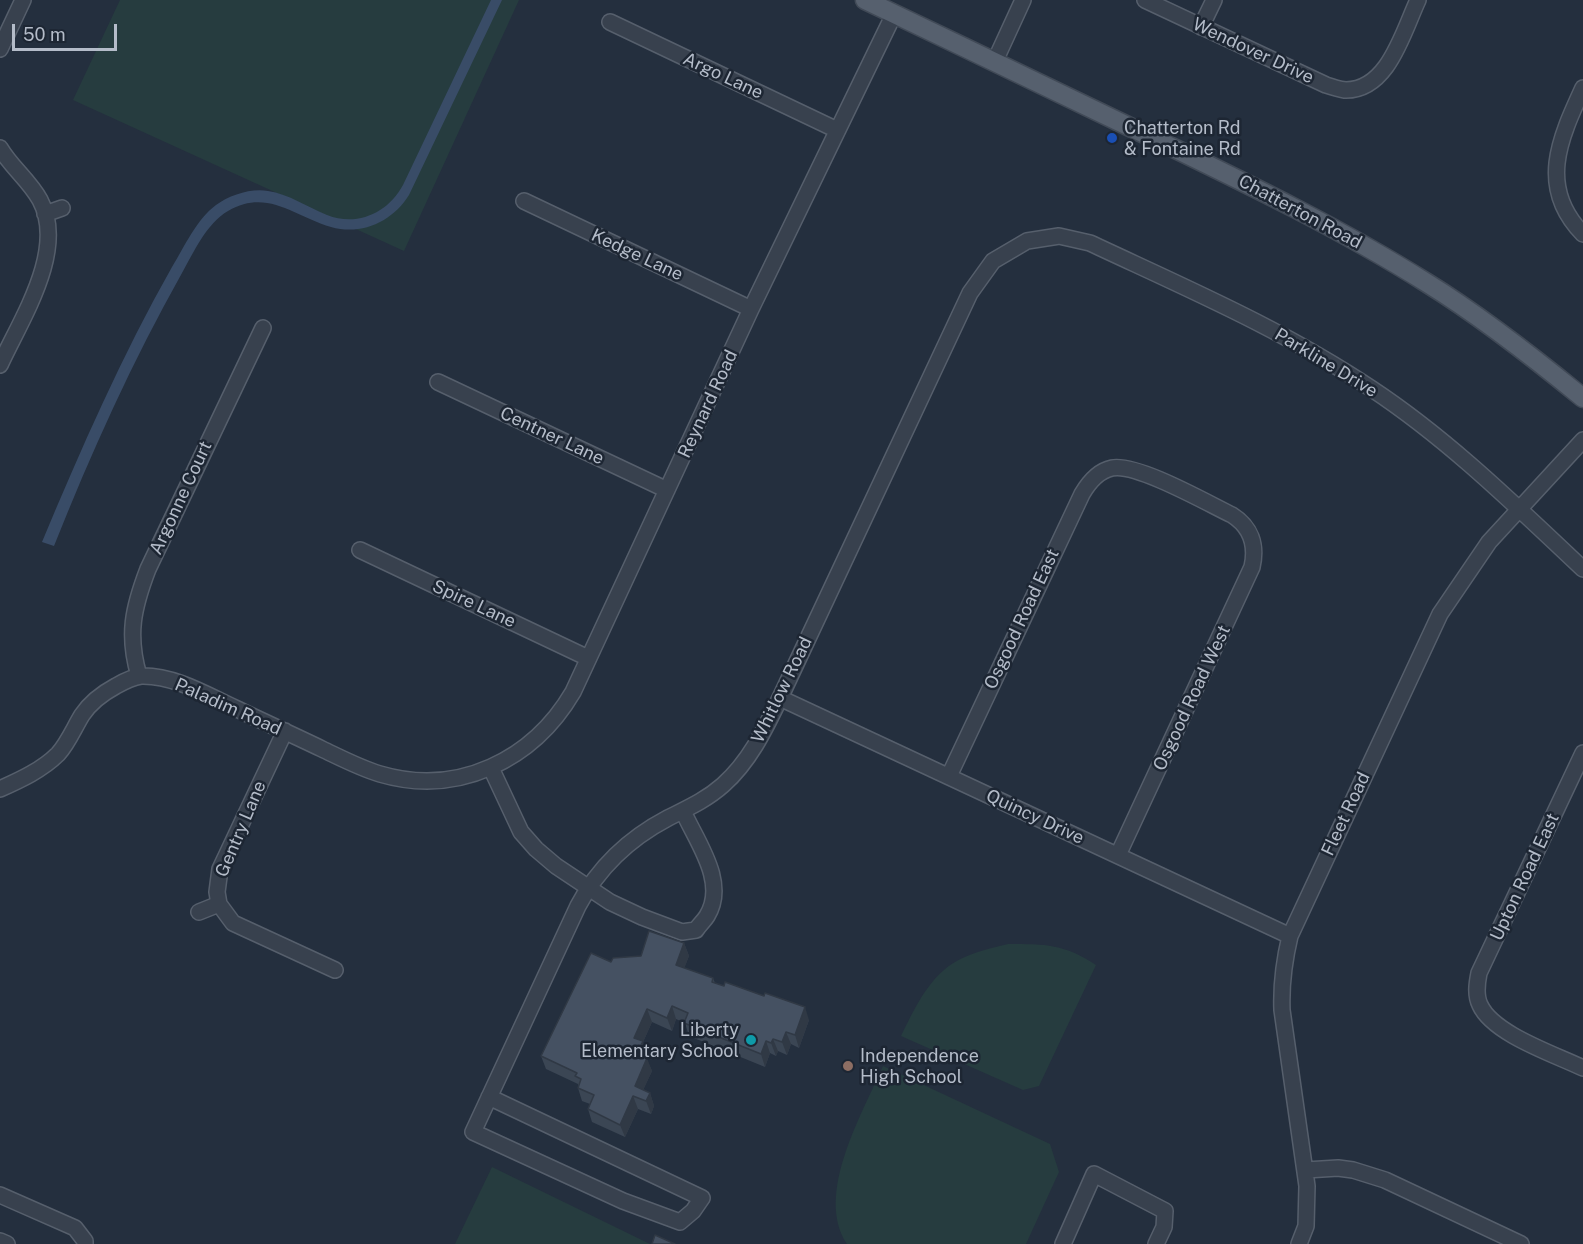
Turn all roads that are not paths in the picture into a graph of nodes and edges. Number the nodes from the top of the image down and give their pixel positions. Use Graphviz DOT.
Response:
graph roads {
  1 [pos="23,0"];
  2 [pos="865,0"];
  3 [pos="1023,0"];
  4 [pos="1144,0"];
  5 [pos="1214,0"];
  6 [pos="1418,0"];
  7 [pos="894,14"];
  8 [pos="610,22"];
  9 [pos="1201,27"];
  10 [pos="0,49"];
  11 [pos="995,61"];
  12 [pos="1583,88"];
  13 [pos="837,130"];
  14 [pos="0,148"];
  15 [pos="524,201"];
  16 [pos="62,208"];
  17 [pos="45,214"];
  18 [pos="1583,234"];
  19 [pos="1027,241"];
  20 [pos="751,309"];
  21 [pos="262,328"];
  22 [pos="0,365"];
  23 [pos="438,382"];
  24 [pos="1583,398"];
  25 [pos="1583,440"];
  26 [pos="1106,470"];
  27 [pos="667,490"];
  28 [pos="1519,509"];
  29 [pos="360,550"];
  30 [pos="1583,568"];
  31 [pos="588,658"];
  32 [pos="140,676"];
  33 [pos="780,698"];
  34 [pos="285,731"];
  35 [pos="1583,753"];
  36 [pos="491,768"];
  37 [pos="949,776"];
  38 [pos="0,789"];
  39 [pos="683,811"];
  40 [pos="1118,855"];
  41 [pos="588,887"];
  42 [pos="219,904"];
  43 [pos="199,912"];
  44 [pos="1290,936"];
  45 [pos="335,970"];
  46 [pos="1583,1068"];
  47 [pos="489,1097"];
  48 [pos="1306,1170"];
  49 [pos="0,1195"];
  50 [pos="0,1241"];
  51 [pos="7,1244"];
  52 [pos="85,1244"];
  53 [pos="1063,1244"];
  54 [pos="1156,1244"];
  55 [pos="1299,1244"];
  56 [pos="1521,1244"];
  1 -- 10 [label="street"];
  2 -- 7 [label="main road, Chatterton Road"];
  3 -- 11 [label="street"];
  4 -- 9 [label="street, Wendover Drive"];
  5 -- 9 [label="street"];
  6 -- 9 [label="street, Wendover Drive"];
  7 -- 11 [label="main road, Chatterton Road"];
  7 -- 13 [label="street, Reynard Road"];
  8 -- 13 [label="street, Argo Lane"];
  11 -- 24 [label="main road, Chatterton Road"];
  12 -- 18 [label="street"];
  13 -- 20 [label="street, Reynard Road"];
  14 -- 17 [label="street"];
  15 -- 20 [label="street, Kedge Lane"];
  16 -- 17 [label="street"];
  17 -- 22 [label="street"];
  19 -- 28 [label="street, Parkline Drive"];
  19 -- 33 [label="street, Whitlow Road"];
  20 -- 27 [label="street, Reynard Road"];
  21 -- 32 [label="street, Argonne Court"];
  23 -- 27 [label="street, Centner Lane"];
  25 -- 28 [label="street, Fleet Road"];
  26 -- 37 [label="street, Osgood Road East"];
  26 -- 40 [label="street, Osgood Road West"];
  27 -- 31 [label="street, Reynard Road"];
  28 -- 30 [label="street, Parkline Drive"];
  28 -- 44 [label="street, Fleet Road"];
  29 -- 31 [label="street, Spire Lane"];
  31 -- 36 [label="street, Reynard Road"];
  32 -- 34 [label="street, Paladim Road"];
  32 -- 38 [label="street"];
  33 -- 37 [label="street, Quincy Drive"];
  33 -- 39 [label="street, Whitlow Road"];
  34 -- 36 [label="street, Paladim Road"];
  34 -- 42 [label="street, Gentry Lane"];
  35 -- 46 [label="street, Upton Road East"];
  36 -- 41 [label="street"];
  37 -- 40 [label="street, Quincy Drive"];
  39 -- 41 [label="street, Whitlow Road"];
  39 -- 41 [label="street"];
  40 -- 44 [label="street, Quincy Drive"];
  41 -- 47 [label="street, Whitlow Road"];
  42 -- 43 [label="street"];
  42 -- 45 [label="street, Gentry Lane"];
  44 -- 48 [label="street, Fleet Road"];
  47 -- 47 [label="street, Whitlow Road"];
  48 -- 55 [label="street, Fleet Road"];
  48 -- 56 [label="street"];
  49 -- 52 [label="street"];
  50 -- 51 [label="street"];
  53 -- 54 [label="street"];
}
